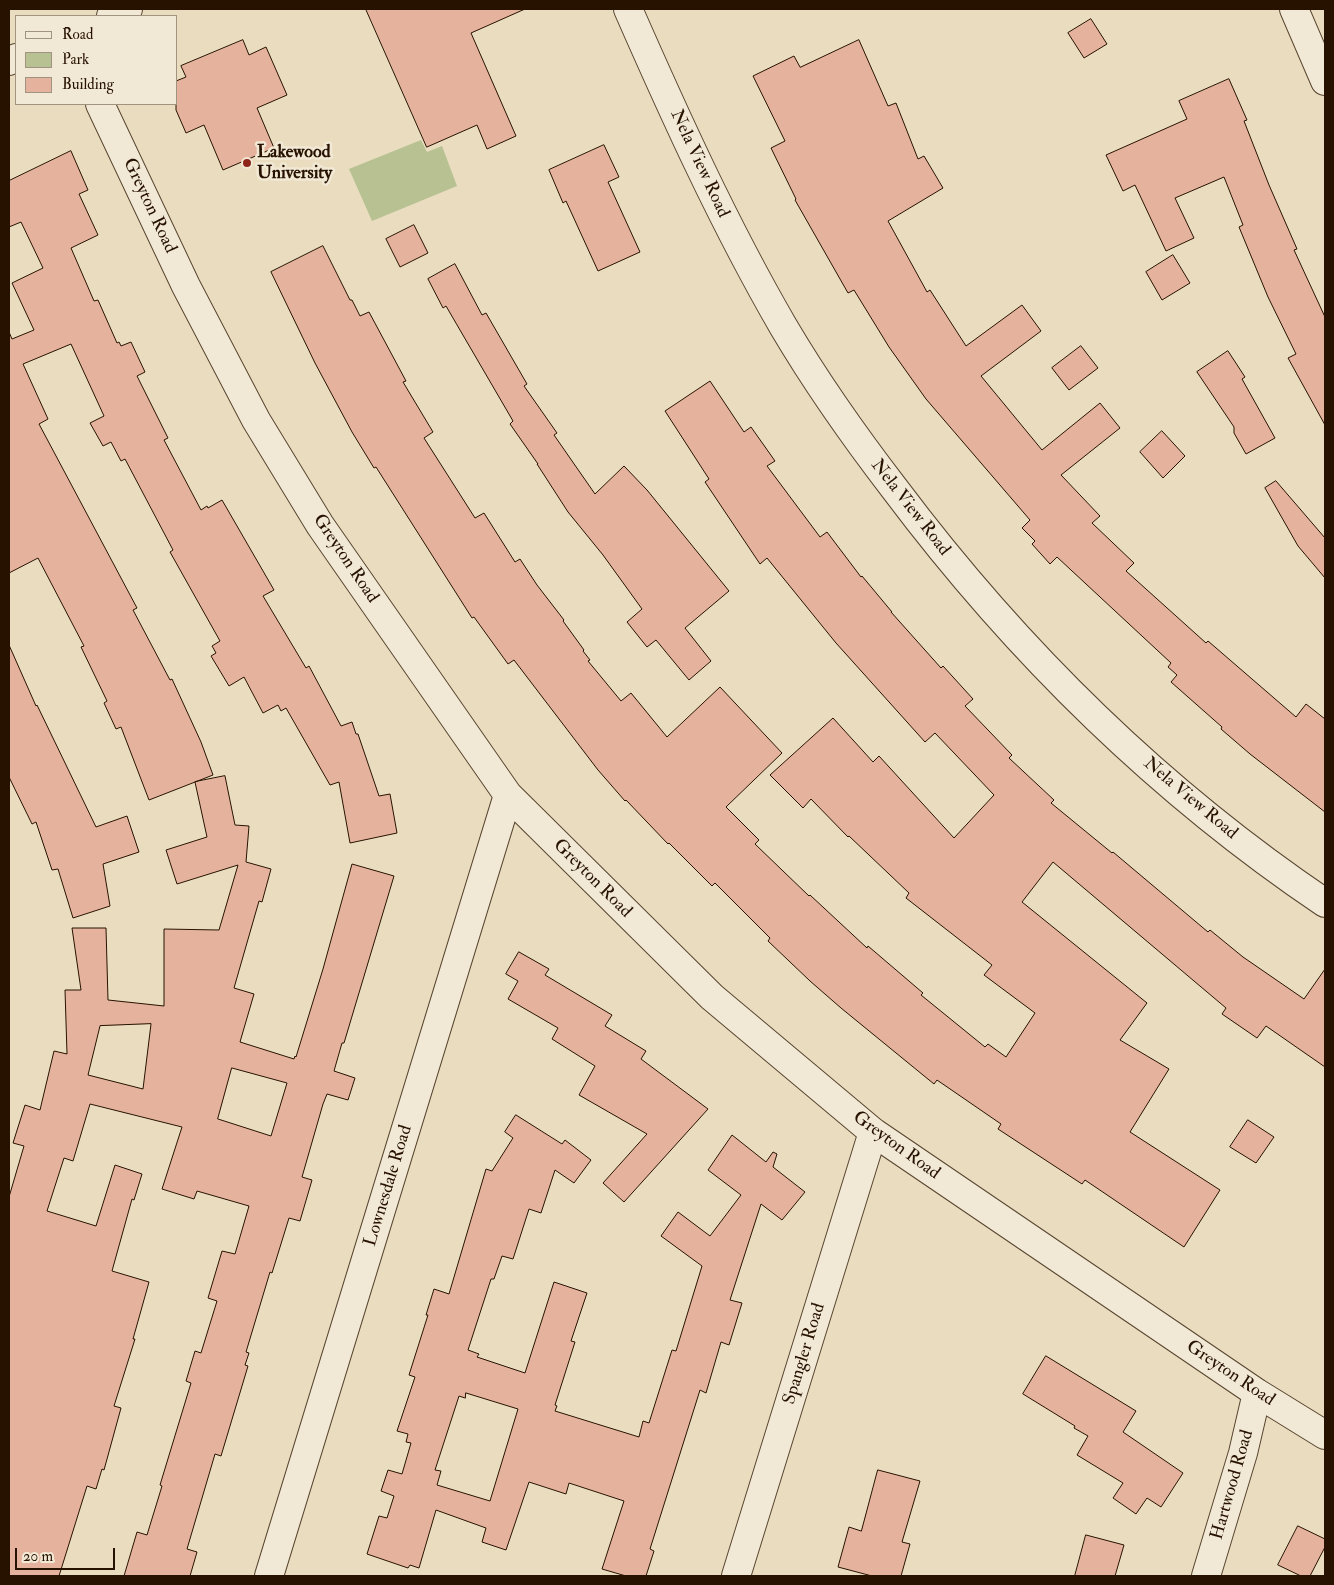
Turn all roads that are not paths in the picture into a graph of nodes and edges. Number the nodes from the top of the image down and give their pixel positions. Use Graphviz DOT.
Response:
graph roads {
  1 [pos="128,9"];
  2 [pos="628,9"];
  3 [pos="1294,9"];
  4 [pos="113,15"];
  5 [pos="1325,81"];
  6 [pos="100,105"];
  7 [pos="508,795"];
  8 [pos="1325,903"];
  9 [pos="873,1132"];
  10 [pos="1257,1393"];
  11 [pos="1325,1436"];
  12 [pos="269,1576"];
  13 [pos="736,1576"];
  14 [pos="1206,1576"];
  1 -- 4 [label="street"];
  2 -- 8 [label="street, Nela View Road"];
  3 -- 5 [label="street"];
  6 -- 7 [label="street, Greyton Road"];
  7 -- 9 [label="street, Greyton Road"];
  7 -- 12 [label="street, Lownesdale Road"];
  9 -- 10 [label="street, Greyton Road"];
  9 -- 13 [label="street, Spangler Road"];
  10 -- 11 [label="street, Greyton Road"];
  10 -- 14 [label="street, Hartwood Road"];
}
